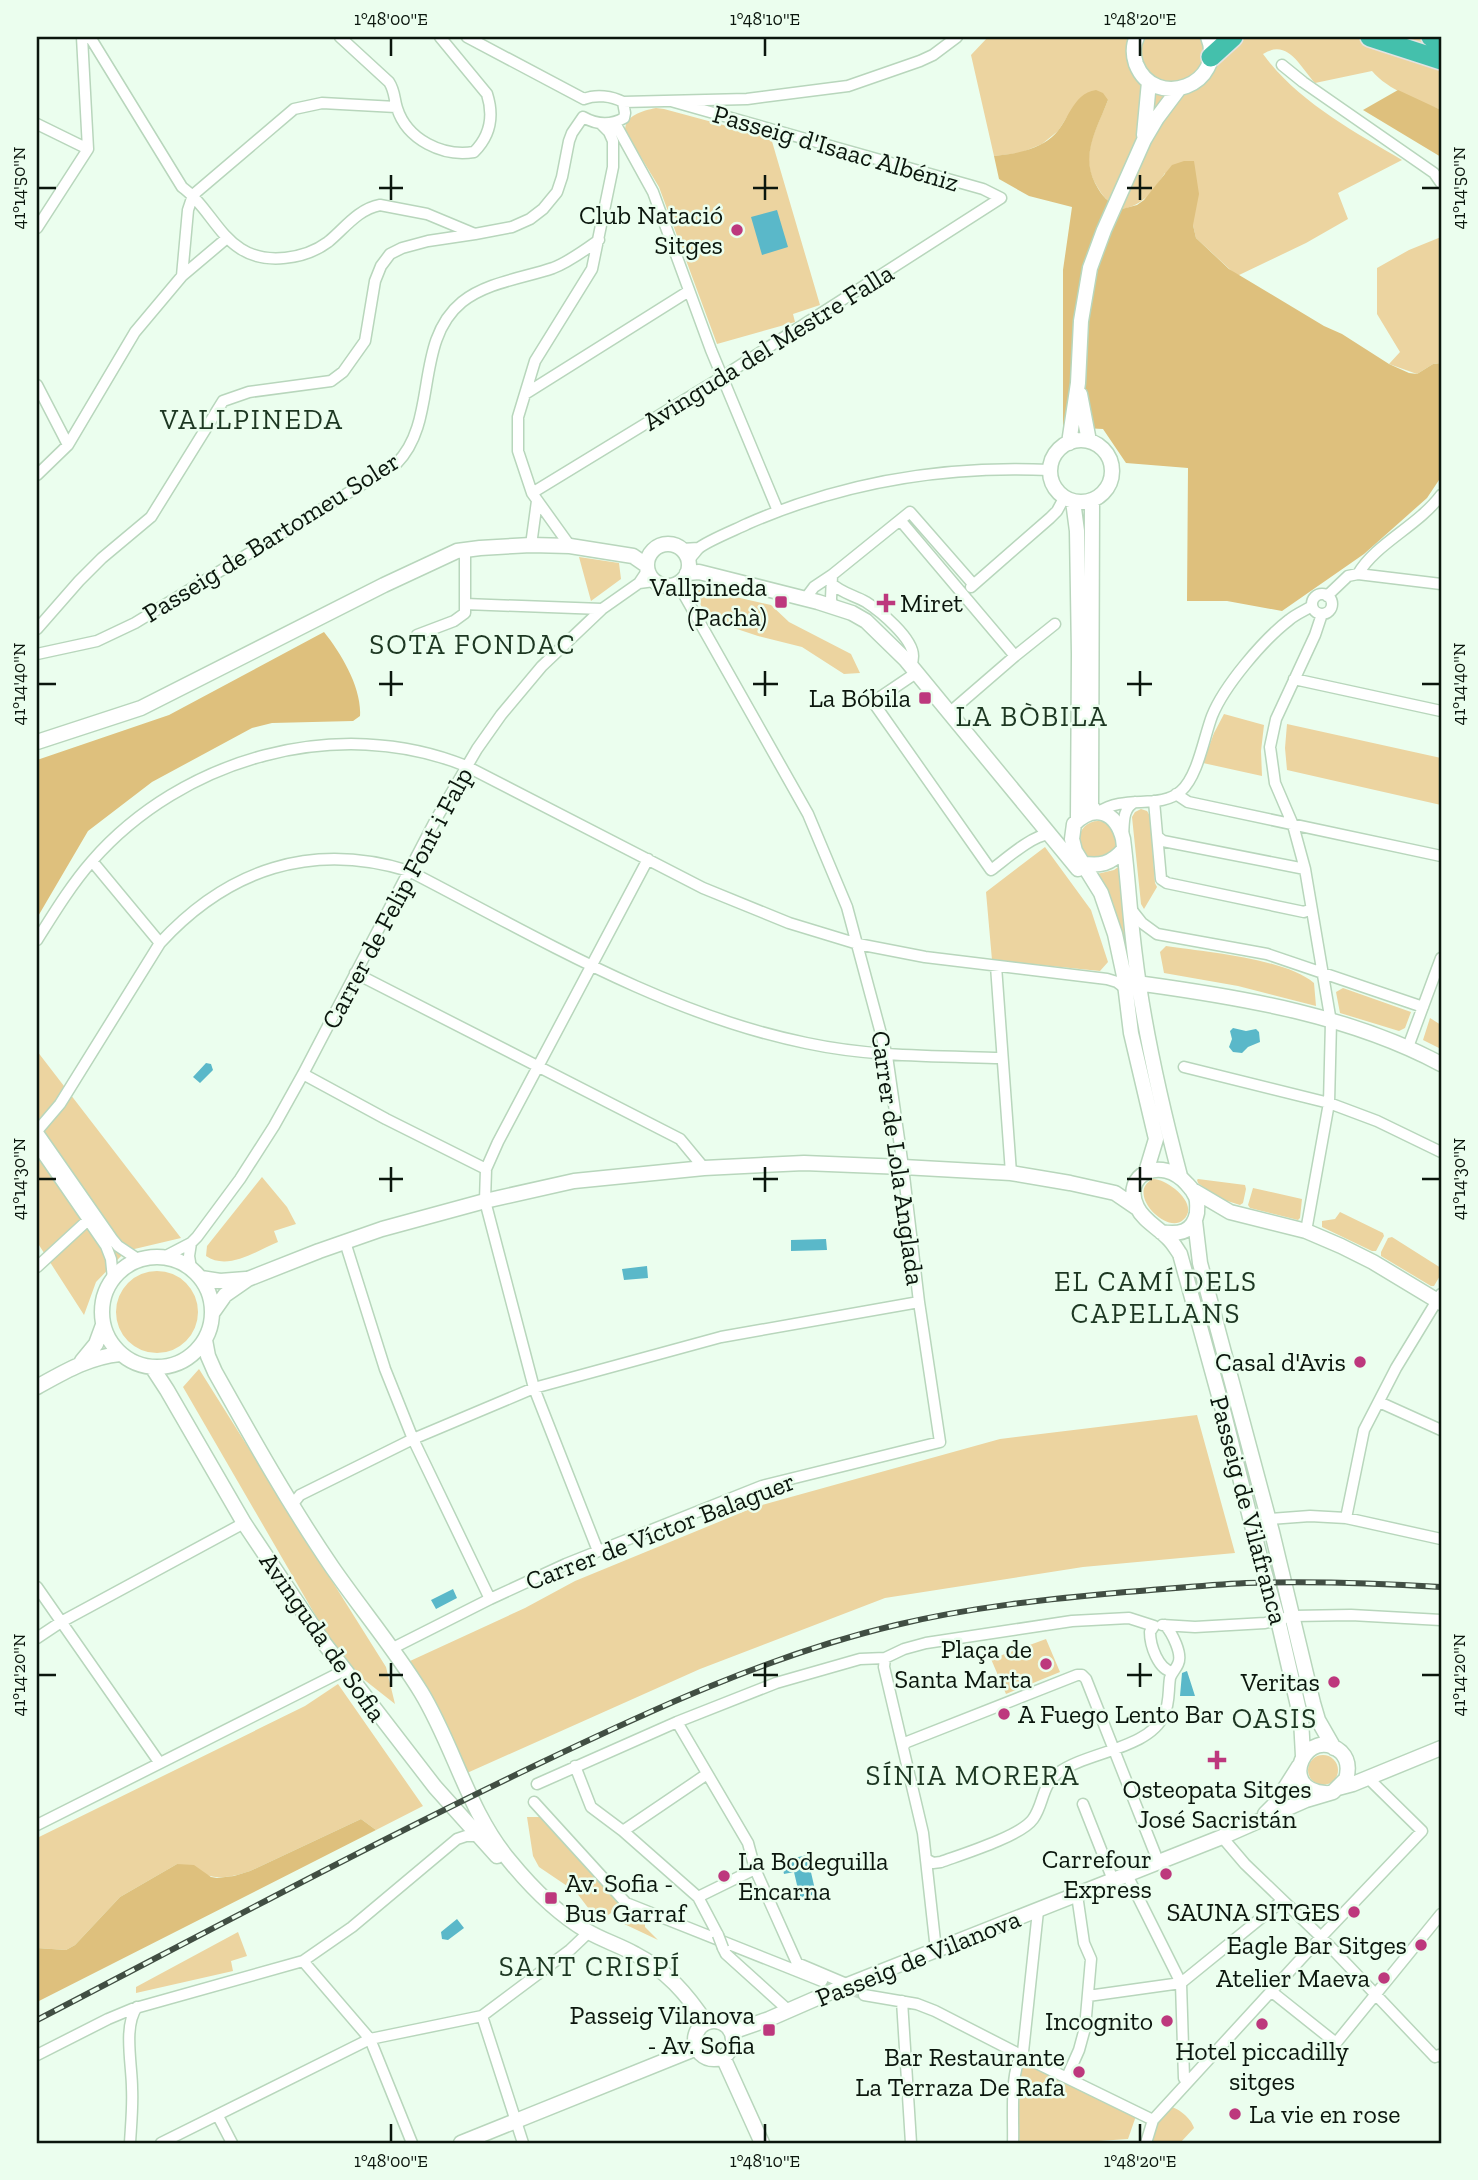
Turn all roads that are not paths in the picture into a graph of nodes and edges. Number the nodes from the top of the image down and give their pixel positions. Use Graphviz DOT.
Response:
graph roads {
  1 [pos="82,37"];
  2 [pos="90,37"];
  3 [pos="340,37"];
  4 [pos="440,37"];
  5 [pos="467,37"];
  6 [pos="957,37"];
  7 [pos="1137,37"];
  8 [pos="1208,37"];
  9 [pos="1233,37"];
  10 [pos="1370,37"];
  11 [pos="1431,37"];
  12 [pos="1441,42"];
  13 [pos="1211,57"];
  14 [pos="1441,60"];
  15 [pos="1282,65"];
  16 [pos="1149,82"];
  17 [pos="1178,90"];
  18 [pos="584,99"];
  19 [pos="671,101"];
  20 [pos="623,102"];
  21 [pos="396,107"];
  22 [pos="583,117"];
  23 [pos="600,123"];
  24 [pos="615,123"];
  25 [pos="37,124"];
  26 [pos="1144,140"];
  27 [pos="88,149"];
  28 [pos="631,151"];
  29 [pos="613,167"];
  30 [pos="1441,183"];
  31 [pos="193,195"];
  32 [pos="1001,198"];
  33 [pos="37,228"];
  34 [pos="475,234"];
  35 [pos="227,237"];
  36 [pos="599,240"];
  37 [pos="182,276"];
  38 [pos="689,290"];
  39 [pos="722,377"];
  40 [pos="1078,383"];
  41 [pos="37,385"];
  42 [pos="525,394"];
  43 [pos="1089,441"];
  44 [pos="1069,443"];
  45 [pos="68,445"];
  46 [pos="1050,470"];
  47 [pos="37,475"];
  48 [pos="1441,495"];
  49 [pos="535,497"];
  50 [pos="1069,499"];
  51 [pos="1092,500"];
  52 [pos="778,511"];
  53 [pos="900,520"];
  54 [pos="531,545"];
  55 [pos="570,546"];
  56 [pos="465,550"];
  57 [pos="687,567"];
  58 [pos="647,571"];
  59 [pos="1358,574"];
  60 [pos="832,579"];
  61 [pos="1441,583"];
  62 [pos="974,584"];
  63 [pos="962,594"];
  64 [pos="1327,596"];
  65 [pos="805,599"];
  66 [pos="465,604"];
  67 [pos="832,607"];
  68 [pos="1312,607"];
  69 [pos="602,609"];
  70 [pos="1322,614"];
  71 [pos="1055,624"];
  72 [pos="37,629"];
  73 [pos="417,635"];
  74 [pos="37,654"];
  75 [pos="1015,656"];
  76 [pos="913,670"];
  77 [pos="1294,679"];
  78 [pos="1441,711"];
  79 [pos="950,713"];
  80 [pos="37,742"];
  81 [pos="466,766"];
  82 [pos="1176,794"];
  83 [pos="1154,801"];
  84 [pos="1135,802"];
  85 [pos="1095,810"];
  86 [pos="1036,816"];
  87 [pos="1076,822"];
  88 [pos="1293,825"];
  89 [pos="1049,834"];
  90 [pos="1158,836"];
  91 [pos="1124,844"];
  92 [pos="1441,856"];
  93 [pos="648,859"];
  94 [pos="92,861"];
  95 [pos="1077,862"];
  96 [pos="1305,869"];
  97 [pos="410,871"];
  98 [pos="1131,909"];
  99 [pos="1311,909"];
  100 [pos="37,940"];
  101 [pos="160,943"];
  102 [pos="858,944"];
  103 [pos="1441,958"];
  104 [pos="1122,963"];
  105 [pos="591,966"];
  106 [pos="996,966"];
  107 [pos="1321,973"];
  108 [pos="355,974"];
  109 [pos="1107,979"];
  110 [pos="1133,987"];
  111 [pos="1423,1007"];
  112 [pos="1331,1022"];
  113 [pos="1408,1047"];
  114 [pos="887,1056"];
  115 [pos="1002,1058"];
  116 [pos="1441,1064"];
  117 [pos="1184,1067"];
  118 [pos="537,1068"];
  119 [pos="303,1074"];
  120 [pos="1329,1103"];
  121 [pos="37,1131"];
  122 [pos="37,1146"];
  123 [pos="1441,1152"];
  124 [pos="903,1167"];
  125 [pos="704,1168"];
  126 [pos="486,1170"];
  127 [pos="1011,1172"];
  128 [pos="1180,1176"];
  129 [pos="1142,1177"];
  130 [pos="1099,1188"];
  131 [pos="1191,1189"];
  132 [pos="485,1200"];
  133 [pos="1137,1208"];
  134 [pos="1230,1212"];
  135 [pos="1195,1219"];
  136 [pos="88,1220"];
  137 [pos="1306,1231"];
  138 [pos="1161,1232"];
  139 [pos="345,1242"];
  140 [pos="191,1243"];
  141 [pos="164,1257"];
  142 [pos="139,1260"];
  143 [pos="37,1267"];
  144 [pos="196,1273"];
  145 [pos="113,1279"];
  146 [pos="248,1279"];
  147 [pos="1440,1299"];
  148 [pos="919,1302"];
  149 [pos="213,1312"];
  150 [pos="103,1325"];
  151 [pos="205,1340"];
  152 [pos="120,1353"];
  153 [pos="79,1364"];
  154 [pos="152,1367"];
  155 [pos="37,1387"];
  156 [pos="534,1388"];
  157 [pos="1379,1402"];
  158 [pos="1441,1430"];
  159 [pos="413,1439"];
  160 [pos="940,1441"];
  161 [pos="292,1505"];
  162 [pos="1346,1518"];
  163 [pos="1269,1519"];
  164 [pos="244,1523"];
  165 [pos="1441,1539"];
  166 [pos="598,1551"];
  167 [pos="37,1587"];
  168 [pos="490,1599"];
  169 [pos="1286,1618"];
  170 [pos="1441,1620"];
  171 [pos="61,1622"];
  172 [pos="1160,1625"];
  173 [pos="1195,1627"];
  174 [pos="37,1638"];
  175 [pos="391,1649"];
  176 [pos="1178,1651"];
  177 [pos="885,1658"];
  178 [pos="345,1670"];
  179 [pos="1173,1672"];
  180 [pos="677,1722"];
  181 [pos="903,1746"];
  182 [pos="1334,1748"];
  183 [pos="1441,1748"];
  184 [pos="1115,1749"];
  185 [pos="1346,1760"];
  186 [pos="1301,1761"];
  187 [pos="159,1762"];
  188 [pos="575,1766"];
  189 [pos="706,1774"];
  190 [pos="1374,1775"];
  191 [pos="537,1784"];
  192 [pos="1332,1791"];
  193 [pos="534,1802"];
  194 [pos="1083,1804"];
  195 [pos="1259,1819"];
  196 [pos="37,1825"];
  197 [pos="623,1831"];
  198 [pos="478,1836"];
  199 [pos="1222,1837"];
  200 [pos="926,1859"];
  201 [pos="1158,1861"];
  202 [pos="755,1869"];
  203 [pos="1120,1878"];
  204 [pos="528,1882"];
  205 [pos="1077,1895"];
  206 [pos="698,1897"];
  207 [pos="1282,1901"];
  208 [pos="1038,1911"];
  209 [pos="1441,1914"];
  210 [pos="589,1932"];
  211 [pos="1321,1937"];
  212 [pos="936,1950"];
  213 [pos="303,1961"];
  214 [pos="822,1981"];
  215 [pos="1181,1983"];
  216 [pos="849,1985"];
  217 [pos="1272,1992"];
  218 [pos="1375,1994"];
  219 [pos="864,1995"];
  220 [pos="1088,1996"];
  221 [pos="902,2001"];
  222 [pos="137,2007"];
  223 [pos="789,2010"];
  224 [pos="482,2016"];
  225 [pos="108,2019"];
  226 [pos="706,2022"];
  227 [pos="732,2032"];
  228 [pos="129,2034"];
  229 [pos="370,2039"];
  230 [pos="697,2048"];
  231 [pos="37,2055"];
  232 [pos="1441,2055"];
  233 [pos="723,2057"];
  234 [pos="1018,2058"];
  235 [pos="1067,2077"];
  236 [pos="1187,2082"];
  237 [pos="218,2116"];
  238 [pos="516,2120"];
  239 [pos="1151,2126"];
  240 [pos="130,2143"];
  241 [pos="162,2143"];
  242 [pos="232,2143"];
  243 [pos="412,2143"];
  244 [pos="461,2143"];
  245 [pos="523,2143"];
  246 [pos="762,2143"];
  247 [pos="911,2143"];
  248 [pos="1013,2143"];
  249 [pos="1146,2143"];
  1 -- 27 [label="street"];
  2 -- 31 [label="street"];
  3 -- 21 [label="street"];
  4 -- 21 [label="street"];
  5 -- 18 [label="street"];
  6 -- 19 [label="street"];
  7 -- 16 [label="street"];
  8 -- 13 [label="street"];
  9 -- 13 [label="highway"];
  10 -- 14 [label="highway"];
  11 -- 12 [label="highway"];
  13 -- 17 [label="street"];
  15 -- 30 [label="street"];
  16 -- 17 [label="street"];
  16 -- 26 [label="street"];
  17 -- 26 [label="street"];
  18 -- 20 [label="street"];
  18 -- 22 [label="street"];
  19 -- 20 [label="street"];
  19 -- 32 [label="street, Passeig d'Isaac Albéniz"];
  20 -- 24 [label="street"];
  21 -- 31 [label="street"];
  22 -- 23 [label="street"];
  22 -- 34 [label="street"];
  23 -- 24 [label="street"];
  23 -- 29 [label="street"];
  24 -- 28 [label="street"];
  25 -- 27 [label="street"];
  26 -- 40 [label="street"];
  27 -- 33 [label="street"];
  28 -- 29 [label="street"];
  28 -- 38 [label="street"];
  29 -- 36 [label="street"];
  31 -- 35 [label="street"];
  31 -- 37 [label="street"];
  32 -- 39 [label="street, Avinguda del Mestre Falla"];
  34 -- 35 [label="street"];
  34 -- 72 [label="street"];
  35 -- 37 [label="street"];
  36 -- 42 [label="street"];
  36 -- 74 [label="street, Passeig de Bartomeu Soler"];
  37 -- 45 [label="street"];
  38 -- 39 [label="street"];
  38 -- 42 [label="street"];
  39 -- 49 [label="street, Avinguda del Mestre Falla"];
  39 -- 52 [label="street"];
  40 -- 43 [label="street"];
  40 -- 44 [label="street"];
  41 -- 45 [label="street"];
  42 -- 49 [label="street"];
  43 -- 44 [label="street"];
  43 -- 51 [label="street"];
  44 -- 46 [label="street"];
  45 -- 47 [label="street"];
  46 -- 50 [label="street"];
  46 -- 52 [label="street"];
  48 -- 59 [label="street"];
  49 -- 54 [label="street"];
  49 -- 55 [label="street"];
  50 -- 51 [label="street"];
  50 -- 62 [label="street"];
  50 -- 87 [label="street"];
  51 -- 85 [label="street"];
  52 -- 57 [label="street"];
  53 -- 60 [label="street"];
  53 -- 62 [label="street"];
  53 -- 63 [label="street"];
  54 -- 55 [label="street"];
  54 -- 56 [label="street"];
  55 -- 58 [label="street"];
  56 -- 66 [label="street"];
  56 -- 80 [label="street"];
  57 -- 58 [label="street"];
  57 -- 58 [label="street"];
  57 -- 65 [label="street"];
  57 -- 102 [label="street, Carrer de Lola Anglada"];
  58 -- 69 [label="street, Carrer de Felip Font i Falp"];
  59 -- 61 [label="street"];
  59 -- 64 [label="street"];
  60 -- 65 [label="street"];
  60 -- 67 [label="street"];
  60 -- 76 [label="street"];
  62 -- 63 [label="street"];
  63 -- 75 [label="street"];
  64 -- 68 [label="street"];
  64 -- 70 [label="street"];
  65 -- 67 [label="street"];
  66 -- 69 [label="street"];
  66 -- 73 [label="street"];
  67 -- 76 [label="street"];
  68 -- 70 [label="street"];
  68 -- 82 [label="street"];
  69 -- 81 [label="street, Carrer de Felip Font i Falp"];
  70 -- 77 [label="street"];
  71 -- 75 [label="street"];
  75 -- 79 [label="street"];
  76 -- 79 [label="street"];
  76 -- 89 [label="street"];
  77 -- 78 [label="street"];
  77 -- 88 [label="street"];
  79 -- 86 [label="street"];
  81 -- 93 [label="street"];
  81 -- 94 [label="street"];
  81 -- 97 [label="street, Carrer de Felip Font i Falp"];
  82 -- 83 [label="street"];
  82 -- 88 [label="street"];
  83 -- 84 [label="street"];
  83 -- 90 [label="street"];
  84 -- 85 [label="street"];
  84 -- 91 [label="street"];
  85 -- 87 [label="street"];
  85 -- 91 [label="street"];
  86 -- 87 [label="street"];
  86 -- 89 [label="street"];
  87 -- 95 [label="street"];
  88 -- 92 [label="street"];
  88 -- 96 [label="street"];
  89 -- 95 [label="street"];
  90 -- 96 [label="street"];
  90 -- 99 [label="street"];
  91 -- 95 [label="street"];
  91 -- 98 [label="street"];
  93 -- 102 [label="street"];
  93 -- 105 [label="street"];
  94 -- 100 [label="street"];
  94 -- 101 [label="street"];
  95 -- 104 [label="street"];
  96 -- 99 [label="street"];
  97 -- 101 [label="street"];
  97 -- 105 [label="street"];
  97 -- 108 [label="street, Carrer de Felip Font i Falp"];
  98 -- 107 [label="street"];
  98 -- 110 [label="street"];
  99 -- 107 [label="street"];
  101 -- 121 [label="street"];
  102 -- 106 [label="street"];
  102 -- 114 [label="street, Carrer de Lola Anglada"];
  103 -- 111 [label="street"];
  104 -- 109 [label="street"];
  104 -- 110 [label="street"];
  105 -- 114 [label="street"];
  105 -- 118 [label="street"];
  106 -- 109 [label="street"];
  106 -- 115 [label="street"];
  107 -- 111 [label="street"];
  107 -- 112 [label="street"];
  108 -- 118 [label="street"];
  108 -- 119 [label="street, Carrer de Felip Font i Falp"];
  109 -- 110 [label="street"];
  110 -- 112 [label="street"];
  110 -- 128 [label="street"];
  110 -- 129 [label="street"];
  111 -- 113 [label="street"];
  112 -- 113 [label="street"];
  112 -- 120 [label="street"];
  113 -- 116 [label="street"];
  114 -- 115 [label="street"];
  114 -- 124 [label="street, Carrer de Lola Anglada"];
  115 -- 127 [label="street"];
  117 -- 120 [label="street"];
  118 -- 125 [label="street"];
  118 -- 126 [label="street"];
  119 -- 126 [label="street"];
  119 -- 140 [label="street, Carrer de Felip Font i Falp"];
  120 -- 123 [label="street"];
  120 -- 137 [label="street"];
  121 -- 142 [label="street"];
  122 -- 136 [label="street"];
  124 -- 125 [label="street"];
  124 -- 127 [label="street"];
  124 -- 148 [label="street, Carrer de Lola Anglada"];
  125 -- 132 [label="street"];
  126 -- 132 [label="street"];
  127 -- 130 [label="street"];
  128 -- 129 [label="street"];
  128 -- 131 [label="street"];
  129 -- 130 [label="street"];
  129 -- 133 [label="street"];
  130 -- 133 [label="street"];
  131 -- 134 [label="street"];
  131 -- 135 [label="street"];
  132 -- 139 [label="street"];
  132 -- 156 [label="street"];
  133 -- 138 [label="street"];
  134 -- 135 [label="street"];
  134 -- 137 [label="street"];
  135 -- 138 [label="street"];
  135 -- 163 [label="street, Passeig de Vilafranca"];
  136 -- 143 [label="street"];
  136 -- 145 [label="street"];
  137 -- 147 [label="street"];
  138 -- 169 [label="street, Passeig de Vilafranca"];
  139 -- 146 [label="street"];
  139 -- 159 [label="street"];
  140 -- 141 [label="street, Carrer de Felip Font i Falp"];
  140 -- 144 [label="street"];
  141 -- 142 [label="street"];
  141 -- 144 [label="street"];
  142 -- 145 [label="street"];
  144 -- 146 [label="street"];
  144 -- 149 [label="street"];
  145 -- 150 [label="street"];
  146 -- 149 [label="street"];
  147 -- 157 [label="street"];
  148 -- 156 [label="street"];
  148 -- 160 [label="street, Carrer de Lola Anglada"];
  149 -- 151 [label="street"];
  150 -- 152 [label="street"];
  150 -- 153 [label="street"];
  151 -- 154 [label="street"];
  151 -- 161 [label="street, Avinguda de Sofia"];
  152 -- 153 [label="street"];
  152 -- 154 [label="street"];
  153 -- 155 [label="street"];
  154 -- 164 [label="street, Avinguda de Sofia"];
  156 -- 159 [label="street"];
  156 -- 166 [label="street"];
  157 -- 158 [label="street"];
  157 -- 162 [label="street"];
  159 -- 161 [label="street"];
  159 -- 168 [label="street"];
  160 -- 166 [label="street, Carrer de Víctor Balaguer"];
  161 -- 175 [label="street, Avinguda de Sofia"];
  162 -- 163 [label="street"];
  162 -- 165 [label="street"];
  163 -- 169 [label="street, Passeig de Vilafranca"];
  164 -- 171 [label="street"];
  164 -- 178 [label="street, Avinguda de Sofia"];
  166 -- 168 [label="street, Carrer de Víctor Balaguer"];
  167 -- 171 [label="street"];
  168 -- 175 [label="street, Carrer de Víctor Balaguer"];
  169 -- 170 [label="street"];
  169 -- 173 [label="street"];
  169 -- 182 [label="street, Passeig de Vilafranca"];
  169 -- 186 [label="street, Passeig de Vilafranca"];
  171 -- 174 [label="street"];
  171 -- 187 [label="street"];
  172 -- 173 [label="street"];
  172 -- 176 [label="street"];
  172 -- 177 [label="street"];
  172 -- 179 [label="street"];
  173 -- 176 [label="street"];
  175 -- 204 [label="street, Avinguda de Sofia"];
  176 -- 179 [label="street"];
  177 -- 180 [label="street"];
  177 -- 181 [label="street"];
  178 -- 187 [label="street"];
  178 -- 198 [label="street, Avinguda de Sofia"];
  179 -- 184 [label="street"];
  180 -- 188 [label="street"];
  180 -- 189 [label="street"];
  181 -- 184 [label="street"];
  181 -- 200 [label="street"];
  182 -- 185 [label="street"];
  182 -- 186 [label="street"];
  183 -- 190 [label="street, Passeig de Vilanova"];
  184 -- 200 [label="street"];
  184 -- 201 [label="street"];
  185 -- 190 [label="street"];
  185 -- 192 [label="street"];
  186 -- 192 [label="street"];
  186 -- 195 [label="street, Passeig de Vilanova"];
  187 -- 196 [label="street"];
  188 -- 191 [label="street"];
  188 -- 197 [label="street"];
  189 -- 197 [label="street"];
  189 -- 202 [label="street"];
  190 -- 192 [label="street, Passeig de Vilanova"];
  190 -- 211 [label="street"];
  192 -- 195 [label="street, Passeig de Vilanova"];
  193 -- 214 [label="street"];
  194 -- 203 [label="street"];
  195 -- 199 [label="street, Passeig de Vilanova"];
  197 -- 206 [label="street"];
  198 -- 204 [label="street, Avinguda de Sofia"];
  198 -- 213 [label="street"];
  199 -- 201 [label="street, Passeig de Vilanova"];
  199 -- 207 [label="street"];
  200 -- 212 [label="street"];
  201 -- 203 [label="street, Passeig de Vilanova"];
  202 -- 206 [label="street"];
  202 -- 216 [label="street"];
  203 -- 205 [label="street, Passeig de Vilanova"];
  203 -- 215 [label="street"];
  204 -- 210 [label="street, Avinguda de Sofia"];
  205 -- 208 [label="street, Passeig de Vilanova"];
  205 -- 220 [label="street"];
  206 -- 223 [label="street, bridge"];
  207 -- 211 [label="street"];
  207 -- 215 [label="street"];
  208 -- 212 [label="street, Passeig de Vilanova"];
  208 -- 234 [label="street"];
  209 -- 218 [label="street"];
  210 -- 224 [label="street"];
  210 -- 226 [label="street, Avinguda de Sofia"];
  211 -- 217 [label="street"];
  211 -- 218 [label="street"];
  212 -- 216 [label="street, Passeig de Vilanova"];
  213 -- 222 [label="street"];
  213 -- 229 [label="street"];
  215 -- 220 [label="street"];
  215 -- 236 [label="street"];
  216 -- 223 [label="street, Passeig de Vilanova"];
  217 -- 218 [label="street"];
  217 -- 236 [label="street"];
  218 -- 232 [label="street"];
  219 -- 221 [label="street"];
  220 -- 235 [label="street"];
  221 -- 234 [label="street"];
  221 -- 247 [label="street"];
  222 -- 225 [label="street"];
  222 -- 228 [label="street"];
  223 -- 227 [label="street, Passeig de Vilanova"];
  224 -- 229 [label="street"];
  224 -- 238 [label="street"];
  225 -- 228 [label="street"];
  225 -- 231 [label="street"];
  226 -- 227 [label="street"];
  226 -- 230 [label="street"];
  227 -- 233 [label="street"];
  228 -- 240 [label="street"];
  229 -- 237 [label="street"];
  229 -- 243 [label="street"];
  230 -- 233 [label="street"];
  230 -- 238 [label="street"];
  233 -- 246 [label="street"];
  234 -- 235 [label="street"];
  234 -- 248 [label="street"];
  235 -- 239 [label="street"];
  236 -- 239 [label="street"];
  237 -- 241 [label="street"];
  237 -- 242 [label="street"];
  238 -- 244 [label="street"];
  238 -- 245 [label="street"];
  239 -- 249 [label="street"];
}
